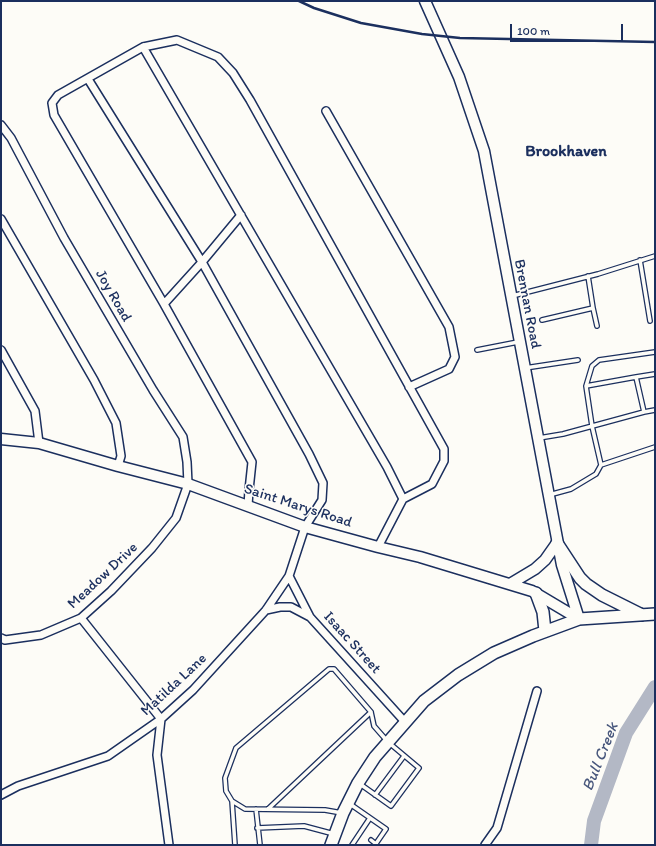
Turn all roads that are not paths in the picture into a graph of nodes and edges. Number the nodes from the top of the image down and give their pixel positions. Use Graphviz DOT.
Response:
graph roads {
  1 [pos="425,1"];
  2 [pos="143,47"];
  3 [pos="88,79"];
  4 [pos="326,111"];
  5 [pos="1,125"];
  6 [pos="241,215"];
  7 [pos="1,219"];
  8 [pos="655,256"];
  9 [pos="640,260"];
  10 [pos="202,262"];
  11 [pos="588,276"];
  12 [pos="511,297"];
  13 [pos="164,304"];
  14 [pos="593,308"];
  15 [pos="542,320"];
  16 [pos="650,321"];
  17 [pos="597,326"];
  18 [pos="519,341"];
  19 [pos="1,350"];
  20 [pos="477,350"];
  21 [pos="655,352"];
  22 [pos="578,360"];
  23 [pos="524,368"];
  24 [pos="655,374"];
  25 [pos="636,377"];
  26 [pos="586,386"];
  27 [pos="409,387"];
  28 [pos="655,410"];
  29 [pos="644,412"];
  30 [pos="592,426"];
  31 [pos="1,439"];
  32 [pos="538,439"];
  33 [pos="39,443"];
  34 [pos="655,447"];
  35 [pos="601,465"];
  36 [pos="118,466"];
  37 [pos="188,484"];
  38 [pos="548,495"];
  39 [pos="402,499"];
  40 [pos="248,506"];
  41 [pos="305,527"];
  42 [pos="557,543"];
  43 [pos="378,547"];
  44 [pos="289,576"];
  45 [pos="510,584"];
  46 [pos="536,593"];
  47 [pos="266,610"];
  48 [pos="655,614"];
  49 [pos="643,615"];
  50 [pos="310,617"];
  51 [pos="81,618"];
  52 [pos="579,619"];
  53 [pos="545,631"];
  54 [pos="1,638"];
  55 [pos="537,691"];
  56 [pos="372,712"];
  57 [pos="161,720"];
  58 [pos="405,722"];
  59 [pos="388,742"];
  60 [pos="404,756"];
  61 [pos="404,780"];
  62 [pos="358,783"];
  63 [pos="408,783"];
  64 [pos="396,791"];
  65 [pos="400,794"];
  66 [pos="1,795"];
  67 [pos="375,795"];
  68 [pos="232,801"];
  69 [pos="348,803"];
  70 [pos="256,809"];
  71 [pos="268,809"];
  72 [pos="343,813"];
  73 [pos="370,818"];
  74 [pos="257,828"];
  75 [pos="335,834"];
  76 [pos="371,840"];
  77 [pos="375,844"];
  78 [pos="169,845"];
  79 [pos="234,845"];
  80 [pos="260,845"];
  81 [pos="331,845"];
  82 [pos="354,845"];
  83 [pos="485,845"];
  1 -- 12 [label="main road, Brennan Road"];
  2 -- 3 [label="street"];
  2 -- 6 [label="street"];
  2 -- 27 [label="street"];
  3 -- 10 [label="street, Matilda Lane"];
  3 -- 13 [label="street"];
  4 -- 27 [label="street"];
  5 -- 37 [label="street, Joy Road"];
  6 -- 10 [label="street"];
  6 -- 39 [label="street"];
  7 -- 36 [label="street"];
  8 -- 9 [label="lane"];
  9 -- 11 [label="lane"];
  9 -- 16 [label="lane"];
  10 -- 13 [label="street"];
  10 -- 41 [label="street, Matilda Lane"];
  11 -- 12 [label="lane"];
  11 -- 14 [label="lane"];
  12 -- 18 [label="main road, Brennan Road"];
  13 -- 40 [label="street"];
  14 -- 15 [label="lane"];
  14 -- 17 [label="lane"];
  18 -- 20 [label="lane"];
  18 -- 23 [label="main road, Brennan Road"];
  19 -- 33 [label="street"];
  21 -- 26 [label="lane"];
  22 -- 23 [label="lane"];
  23 -- 32 [label="main road, Brennan Road"];
  24 -- 25 [label="lane"];
  25 -- 26 [label="lane"];
  25 -- 29 [label="lane"];
  26 -- 30 [label="lane"];
  27 -- 39 [label="street"];
  28 -- 29 [label="lane"];
  29 -- 30 [label="lane"];
  30 -- 32 [label="lane"];
  30 -- 35 [label="lane"];
  31 -- 33 [label="main road, Saint Marys Road"];
  32 -- 38 [label="main road, Brennan Road"];
  33 -- 36 [label="main road, Saint Marys Road"];
  34 -- 35 [label="lane"];
  35 -- 38 [label="lane"];
  36 -- 37 [label="main road, Saint Marys Road"];
  37 -- 40 [label="main road, Saint Marys Road"];
  37 -- 51 [label="street, Meadow Drive"];
  38 -- 42 [label="main road, Brennan Road"];
  39 -- 43 [label="street"];
  40 -- 41 [label="main road, Saint Marys Road"];
  41 -- 43 [label="main road, Saint Marys Road"];
  41 -- 44 [label="street, Matilda Lane"];
  42 -- 45 [label="main road"];
  42 -- 49 [label="main road"];
  42 -- 52 [label="main road, Brennan Road"];
  43 -- 45 [label="main road, Saint Marys Road"];
  44 -- 47 [label="street, Matilda Lane"];
  44 -- 50 [label="street"];
  45 -- 46 [label="main road, Saint Marys Road"];
  46 -- 52 [label="main road, Saint Marys Road"];
  46 -- 53 [label="main road"];
  47 -- 50 [label="street, Isaac Street"];
  47 -- 57 [label="street, Matilda Lane"];
  48 -- 49 [label="main road"];
  49 -- 52 [label="main road"];
  50 -- 58 [label="street, Isaac Street"];
  51 -- 54 [label="street, Meadow Drive"];
  51 -- 57 [label="street"];
  52 -- 53 [label="main road"];
  53 -- 58 [label="main road"];
  55 -- 83 [label="street"];
  56 -- 59 [label="lane"];
  56 -- 68 [label="lane"];
  56 -- 71 [label="lane"];
  57 -- 66 [label="street, Matilda Lane"];
  57 -- 78 [label="street"];
  58 -- 59 [label="main road"];
  59 -- 60 [label="lane"];
  59 -- 62 [label="main road"];
  60 -- 63 [label="lane"];
  60 -- 67 [label="lane"];
  61 -- 63 [label="lane"];
  62 -- 67 [label="lane"];
  62 -- 69 [label="main road"];
  63 -- 65 [label="lane"];
  64 -- 65 [label="lane"];
  65 -- 67 [label="lane"];
  68 -- 70 [label="lane"];
  68 -- 79 [label="lane"];
  69 -- 72 [label="main road"];
  69 -- 73 [label="lane"];
  70 -- 71 [label="lane"];
  70 -- 74 [label="lane"];
  71 -- 72 [label="lane"];
  72 -- 75 [label="main road"];
  73 -- 77 [label="lane"];
  73 -- 82 [label="lane"];
  74 -- 75 [label="lane"];
  74 -- 80 [label="lane"];
  75 -- 81 [label="main road"];
  76 -- 77 [label="lane"];
}
